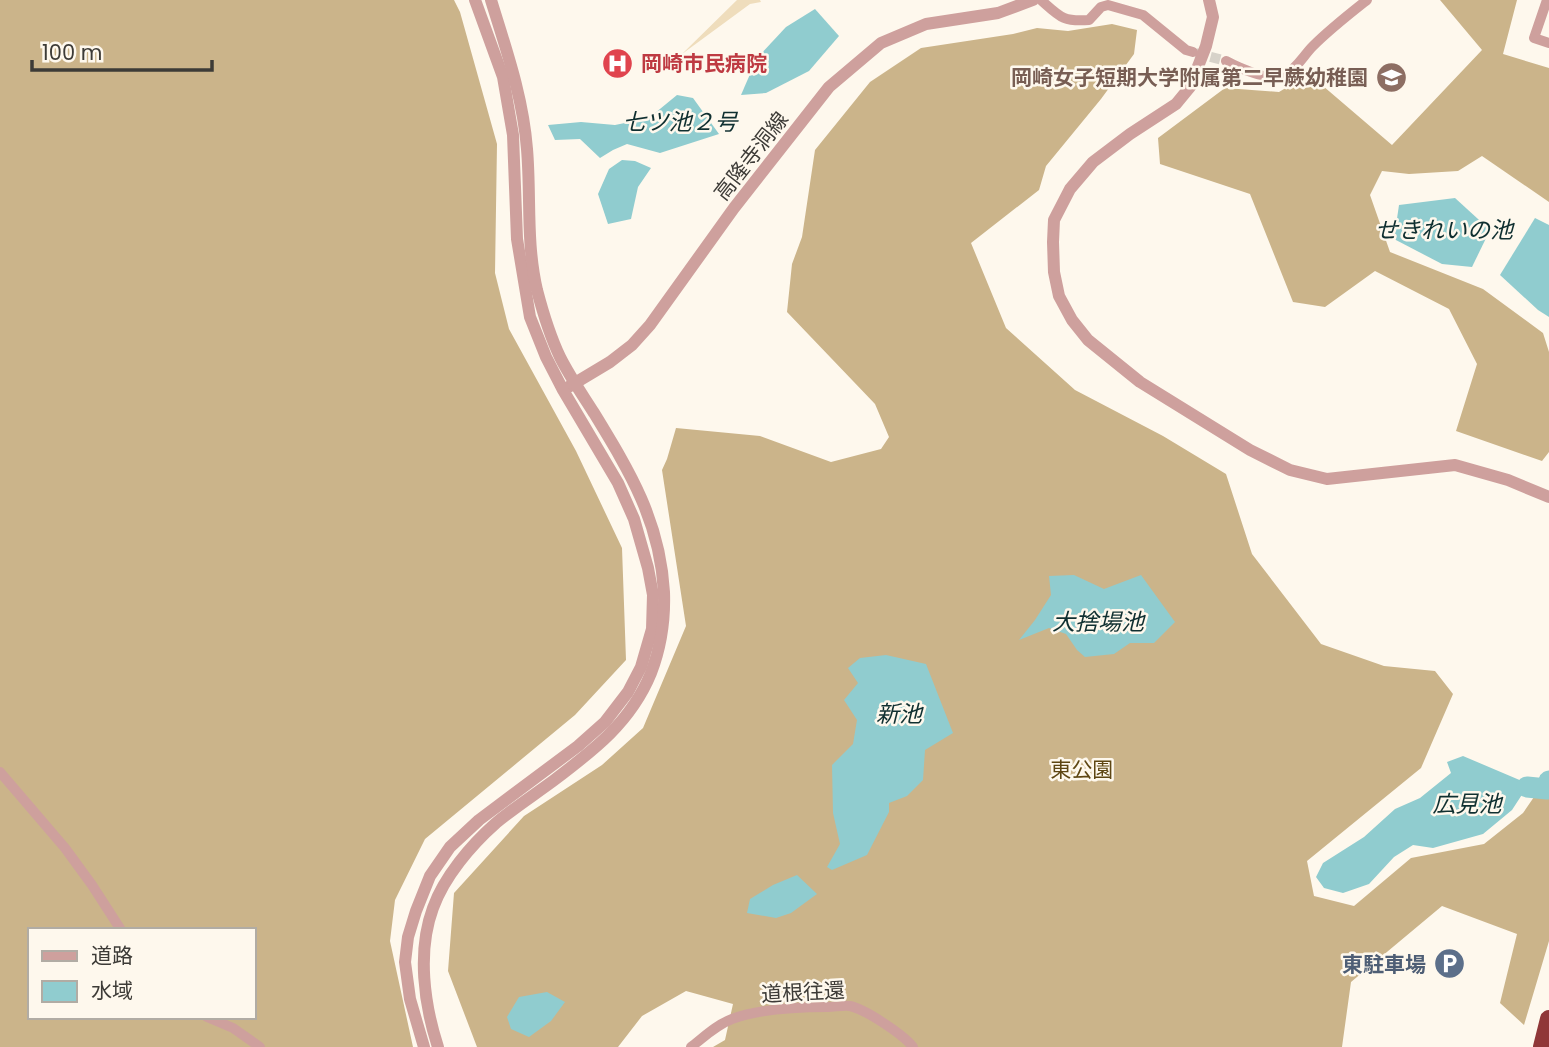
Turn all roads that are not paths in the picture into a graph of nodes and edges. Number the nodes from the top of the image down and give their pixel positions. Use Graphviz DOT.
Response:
graph roads {
  1 [pos="475,0"];
  2 [pos="491,0"];
  3 [pos="1033,0"];
  4 [pos="1041,0"];
  5 [pos="1209,0"];
  6 [pos="1367,0"];
  7 [pos="1546,0"];
  8 [pos="1549,43"];
  9 [pos="1192,52"];
  10 [pos="1226,61"];
  11 [pos="569,386"];
  12 [pos="1549,496"];
  13 [pos="0,772"];
  14 [pos="120,928"];
  15 [pos="211,1019"];
  16 [pos="1549,1019"];
  17 [pos="260,1047"];
  18 [pos="424,1047"];
  19 [pos="438,1047"];
  20 [pos="691,1047"];
  21 [pos="913,1047"];
  22 [pos="1542,1047"];
  1 -- 11 [label="street"];
  2 -- 11 [label="street"];
  3 -- 11 [label="street, 高隆寺洞線"];
  4 -- 9 [label="street"];
  5 -- 12 [label="street"];
  6 -- 10 [label="street"];
  7 -- 8 [label="street"];
  11 -- 18 [label="street"];
  11 -- 19 [label="street"];
  13 -- 14 [label="street"];
  15 -- 17 [label="street"];
  16 -- 22 [label="highway"];
  20 -- 21 [label="street, 道根往還"];
}
